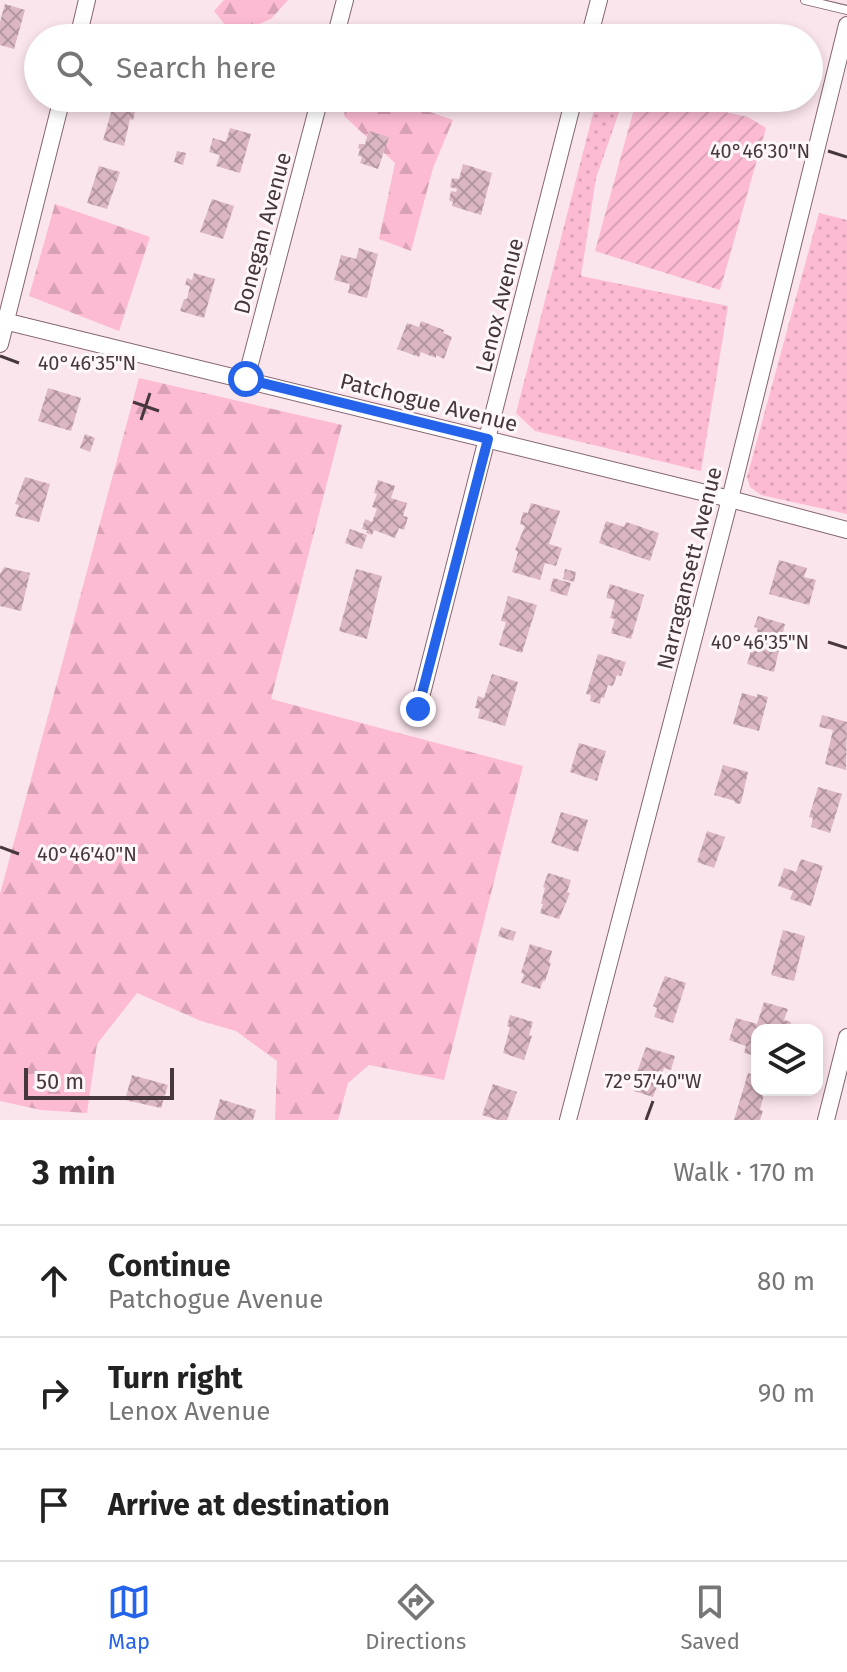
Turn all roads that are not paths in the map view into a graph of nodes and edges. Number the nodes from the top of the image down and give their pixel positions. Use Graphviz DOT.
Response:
graph roads {
  1 [pos="87,0"];
  2 [pos="345,0"];
  3 [pos="599,0"];
  4 [pos="805,0"];
  5 [pos="847,10"];
  6 [pos="81,24"];
  7 [pos="339,24"];
  8 [pos="593,24"];
  9 [pos="847,25"];
  10 [pos="58,112"];
  11 [pos="316,112"];
  12 [pos="570,112"];
  13 [pos="3,320"];
  14 [pos="0,344"];
  15 [pos="246,379"];
  16 [pos="488,439"];
  17 [pos="730,499"];
  18 [pos="847,530"];
  19 [pos="418,709"];
  20 [pos="847,1037"];
  21 [pos="568,1120"];
  22 [pos="826,1120"];
  1 -- 6 [label="street"];
  2 -- 7 [label="street"];
  3 -- 8 [label="street"];
  4 -- 5 [label="lane"];
  9 -- 17 [label="street, Narragansett Avenue"];
  10 -- 13 [label="street"];
  11 -- 15 [label="street, Donegan Avenue"];
  12 -- 16 [label="street, Lenox Avenue"];
  13 -- 14 [label="street"];
  13 -- 15 [label="street, Patchogue Avenue"];
  15 -- 16 [label="street, Patchogue Avenue"];
  16 -- 17 [label="street, Patchogue Avenue"];
  16 -- 19 [label="street, Lenox Avenue"];
  17 -- 18 [label="street, Patchogue Avenue"];
  17 -- 21 [label="street, Narragansett Avenue"];
  20 -- 22 [label="street"];
}
